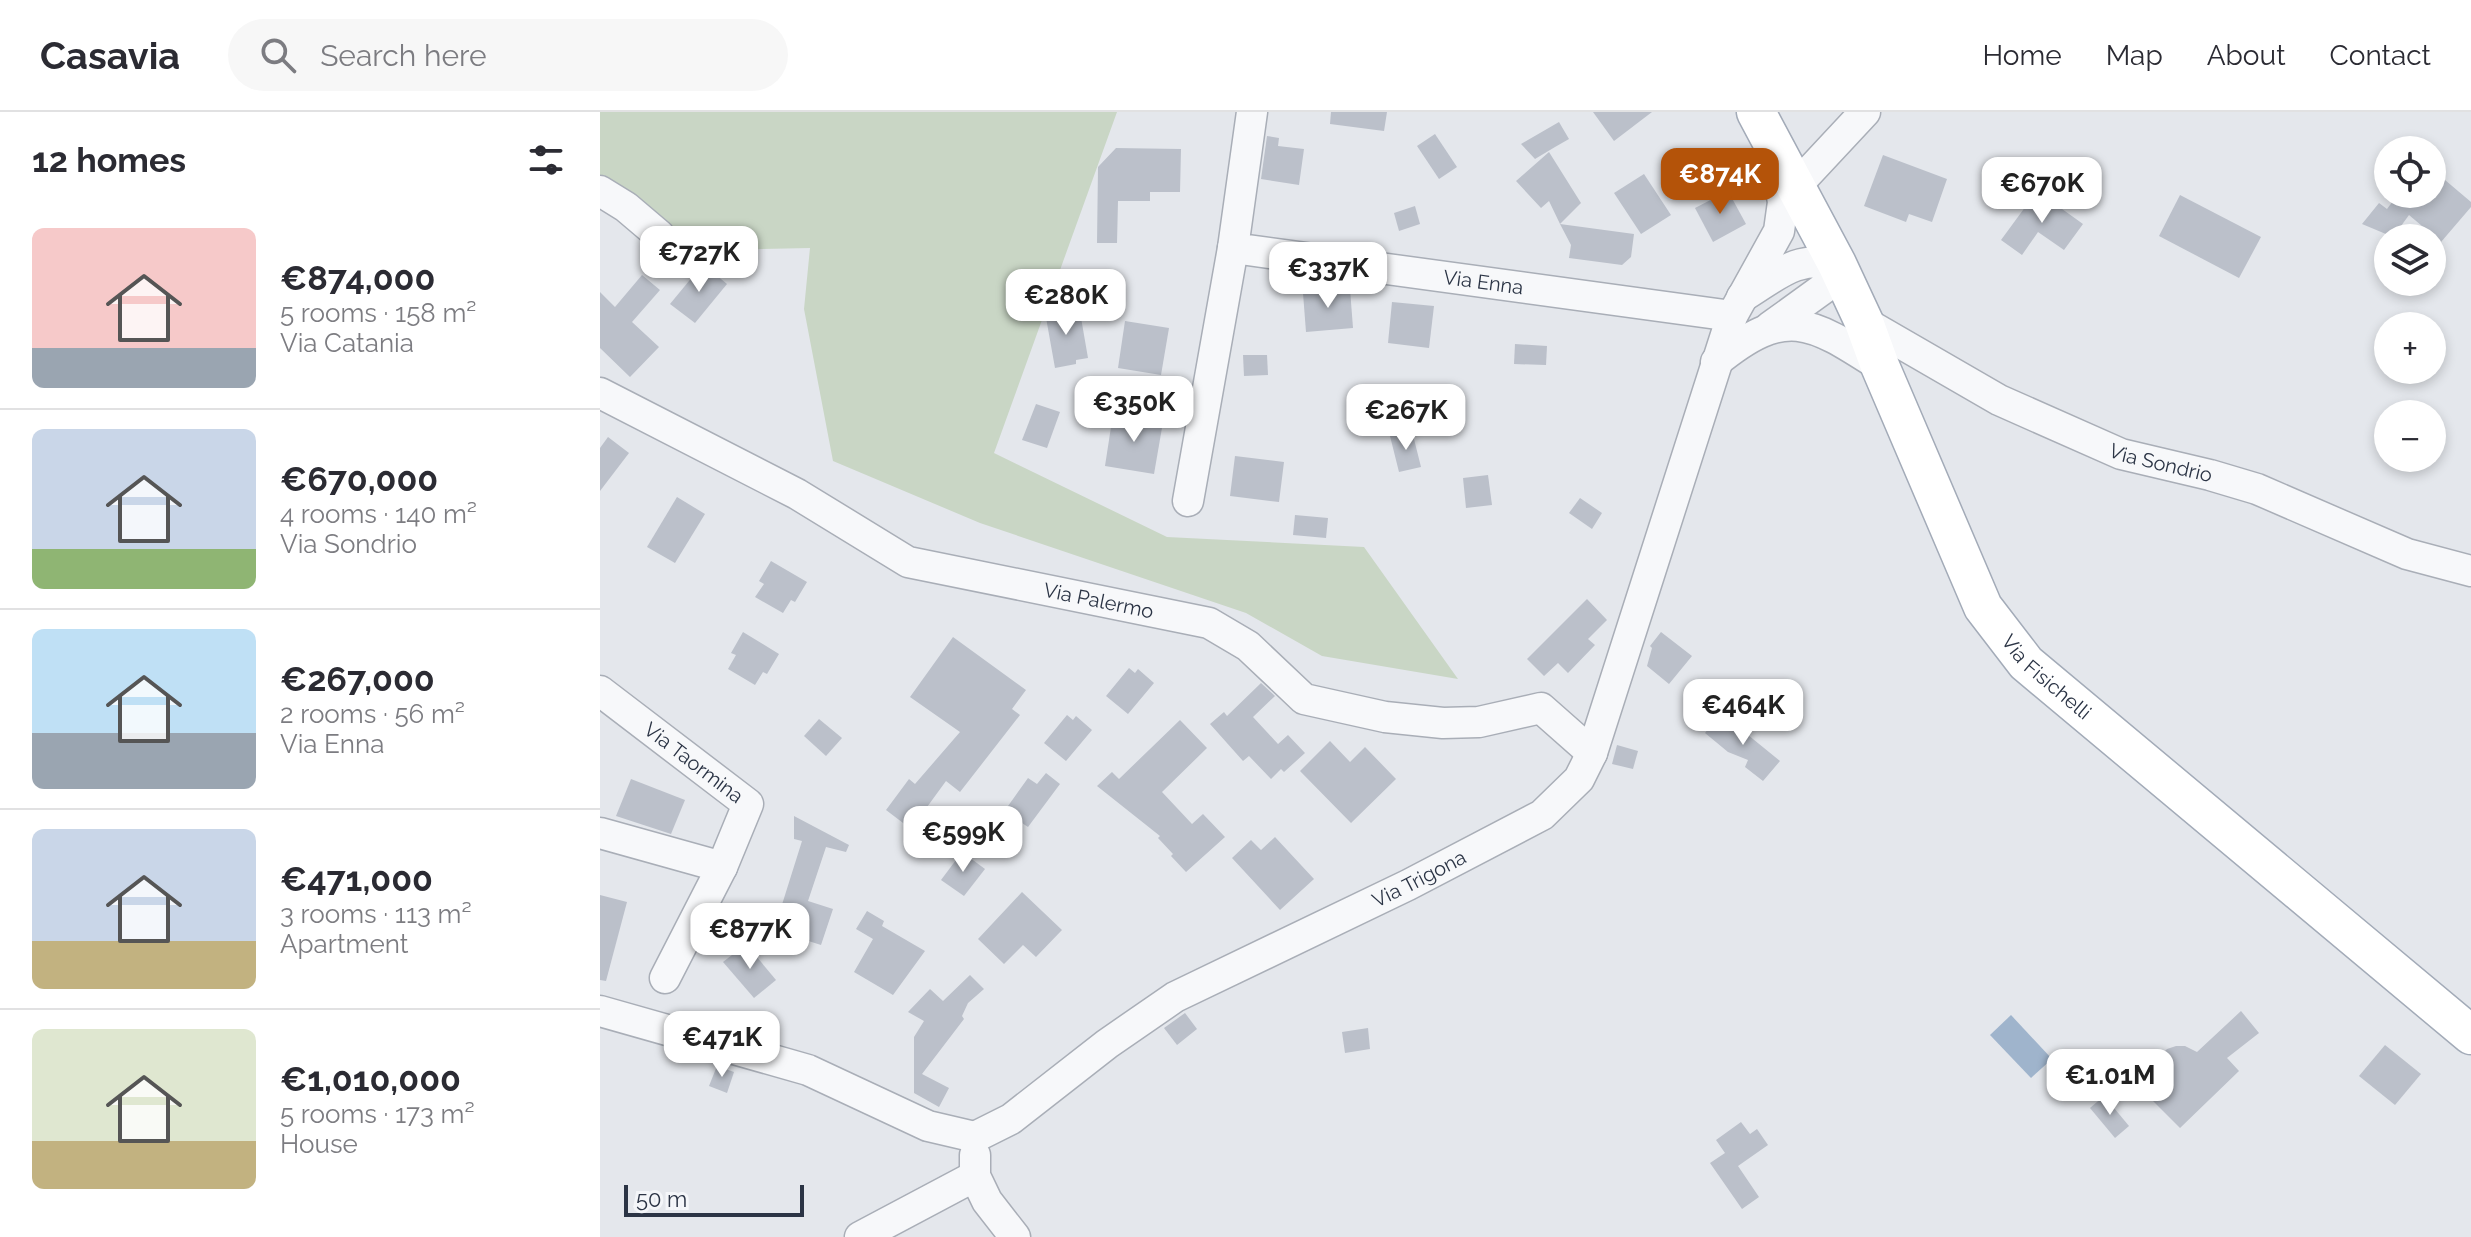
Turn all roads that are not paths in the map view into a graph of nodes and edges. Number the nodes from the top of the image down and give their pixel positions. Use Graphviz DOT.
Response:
graph roads {
  1 [pos="1252,112"];
  2 [pos="1865,112"];
  3 [pos="1763,125"];
  4 [pos="1795,187"];
  5 [pos="600,191"];
  6 [pos="659,235"];
  7 [pos="1233,248"];
  8 [pos="1837,264"];
  9 [pos="1736,307"];
  10 [pos="1864,322"];
  11 [pos="1770,327"];
  12 [pos="1716,362"];
  13 [pos="1880,366"];
  14 [pos="600,393"];
  15 [pos="1188,501"];
  16 [pos="2471,571"];
  17 [pos="600,691"];
  18 [pos="1592,753"];
  19 [pos="600,833"];
  20 [pos="722,867"];
  21 [pos="665,978"];
  22 [pos="600,1011"];
  23 [pos="2471,1035"];
  24 [pos="975,1137"];
  25 [pos="975,1176"];
  26 [pos="860,1237"];
  27 [pos="1015,1237"];
  1 -- 7 [label="street"];
  2 -- 4 [label="street"];
  3 -- 4 [label="main road, Via Fisichelli"];
  3 -- 9 [label="street, Via Trigona"];
  4 -- 8 [label="main road, Via Fisichelli"];
  5 -- 6 [label="street"];
  7 -- 9 [label="street, Via Enna"];
  7 -- 15 [label="street"];
  8 -- 9 [label="street"];
  8 -- 10 [label="main road, Via Fisichelli"];
  8 -- 11 [label="street"];
  9 -- 12 [label="street, Via Trigona"];
  10 -- 13 [label="main road, Via Fisichelli"];
  10 -- 16 [label="street, Via Sondrio"];
  11 -- 12 [label="street"];
  11 -- 13 [label="street"];
  12 -- 18 [label="street, Via Trigona"];
  13 -- 23 [label="main road, Via Fisichelli"];
  14 -- 18 [label="street, Via Palermo"];
  17 -- 20 [label="street, Via Taormina"];
  18 -- 24 [label="street, Via Trigona"];
  19 -- 20 [label="street"];
  20 -- 21 [label="street, Via Taormina"];
  22 -- 24 [label="street"];
  24 -- 25 [label="street"];
  25 -- 26 [label="street"];
  25 -- 27 [label="street"];
}
